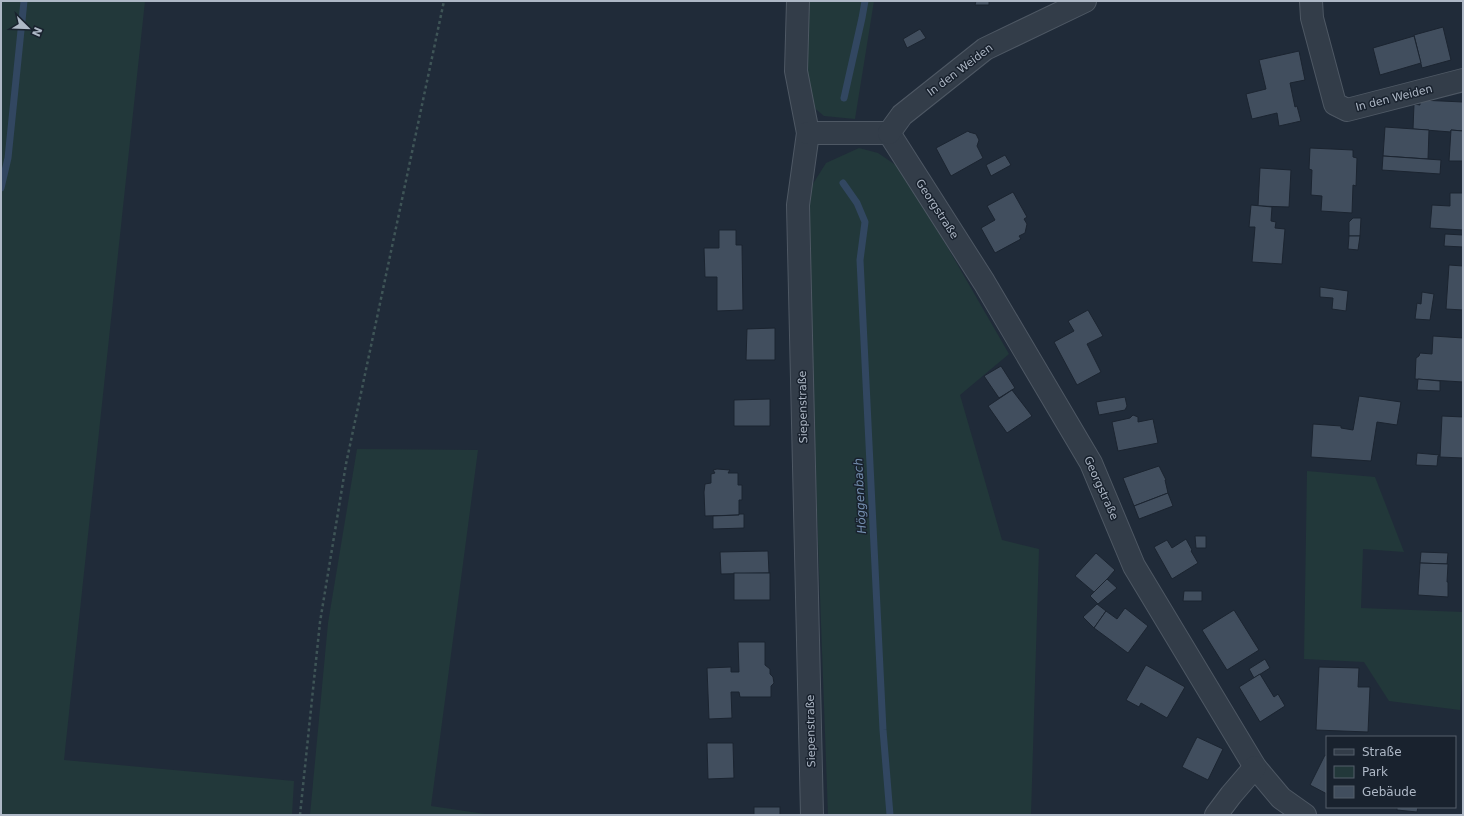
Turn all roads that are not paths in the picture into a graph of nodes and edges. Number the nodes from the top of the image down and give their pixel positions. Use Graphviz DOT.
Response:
graph roads {
  1 [pos="798,1"];
  2 [pos="1085,1"];
  3 [pos="1311,1"];
  4 [pos="1463,80"];
  5 [pos="808,133"];
  6 [pos="889,133"];
  7 [pos="1255,767"];
  8 [pos="812,815"];
  9 [pos="1216,815"];
  10 [pos="1305,815"];
  1 -- 5 [label="street, Siepenstraße"];
  2 -- 6 [label="street, In den Weiden"];
  3 -- 4 [label="street, In den Weiden"];
  5 -- 6 [label="street"];
  5 -- 8 [label="street, Siepenstraße"];
  6 -- 7 [label="street, Georgstraße"];
  7 -- 9 [label="street"];
  7 -- 10 [label="street, Georgstraße"];
}
